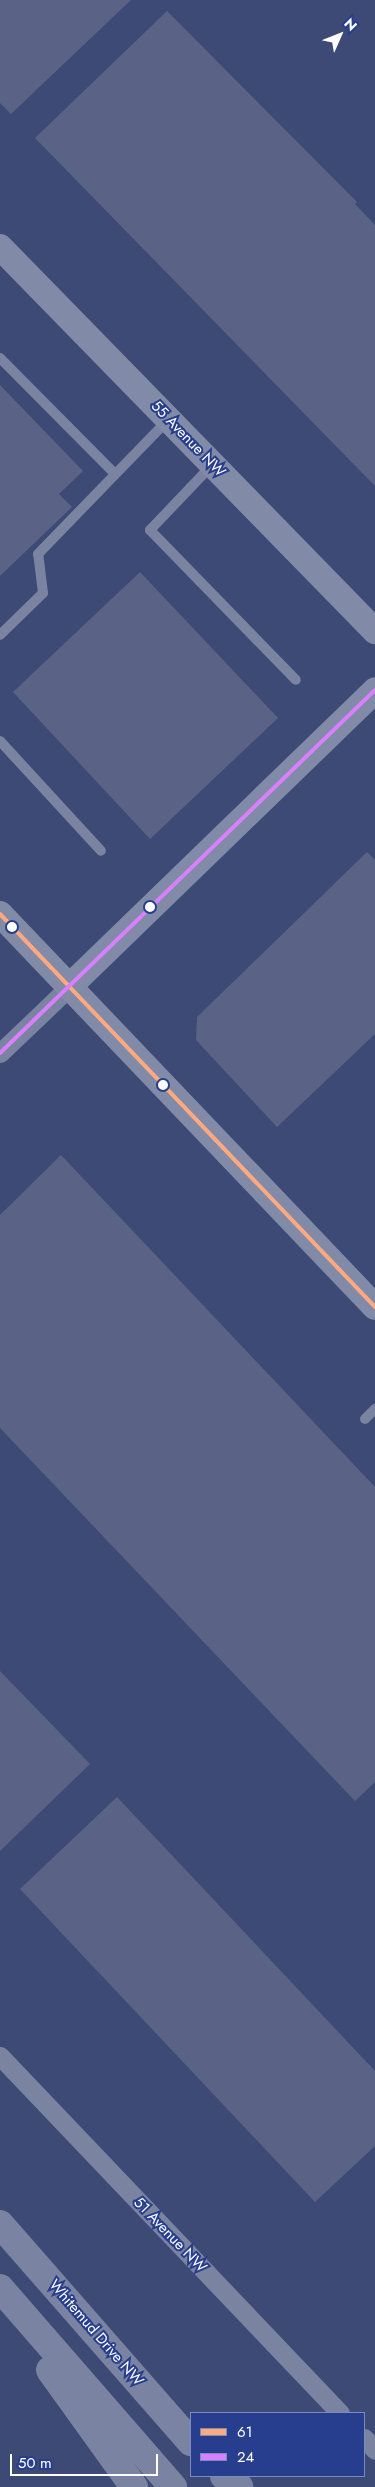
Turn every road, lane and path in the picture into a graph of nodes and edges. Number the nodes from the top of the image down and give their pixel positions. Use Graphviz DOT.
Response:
graph roads {
  1 [pos="0,247"];
  2 [pos="0,358"];
  3 [pos="169,420"];
  4 [pos="213,464"];
  5 [pos="115,474"];
  6 [pos="375,630"];
  7 [pos="0,635"];
  8 [pos="296,680"];
  9 [pos="375,690"];
  10 [pos="0,741"];
  11 [pos="101,850"];
  12 [pos="0,914"];
  13 [pos="70,986"];
  14 [pos="0,1053"];
  15 [pos="375,1307"];
  16 [pos="375,1409"];
  17 [pos="364,1419"];
  18 [pos="0,2056"];
  19 [pos="0,2224"];
  20 [pos="0,2288"];
  21 [pos="0,2300"];
  22 [pos="339,2412"];
  23 [pos="365,2439"];
  24 [pos="190,2441"];
  25 [pos="375,2450"];
  26 [pos="224,2477"];
  27 [pos="134,2487"];
  28 [pos="173,2487"];
  29 [pos="239,2487"];
  1 -- 3 [label="street, 55 Avenue NW"];
  2 -- 5 [label="lane"];
  3 -- 4 [label="street, 55 Avenue NW"];
  3 -- 5 [label="lane"];
  4 -- 6 [label="street, 55 Avenue NW"];
  4 -- 8 [label="lane"];
  5 -- 7 [label="lane"];
  9 -- 13 [label="street"];
  10 -- 11 [label="lane"];
  12 -- 13 [label="street"];
  13 -- 14 [label="street"];
  13 -- 15 [label="street"];
  16 -- 17 [label="lane"];
  18 -- 22 [label="street, 51 Avenue NW"];
  19 -- 24 [label="highway, Whitemud Drive NW"];
  20 -- 28 [label="highway"];
  21 -- 27 [label="highway"];
  23 -- 25 [label="street"];
  26 -- 29 [label="highway"];
}
